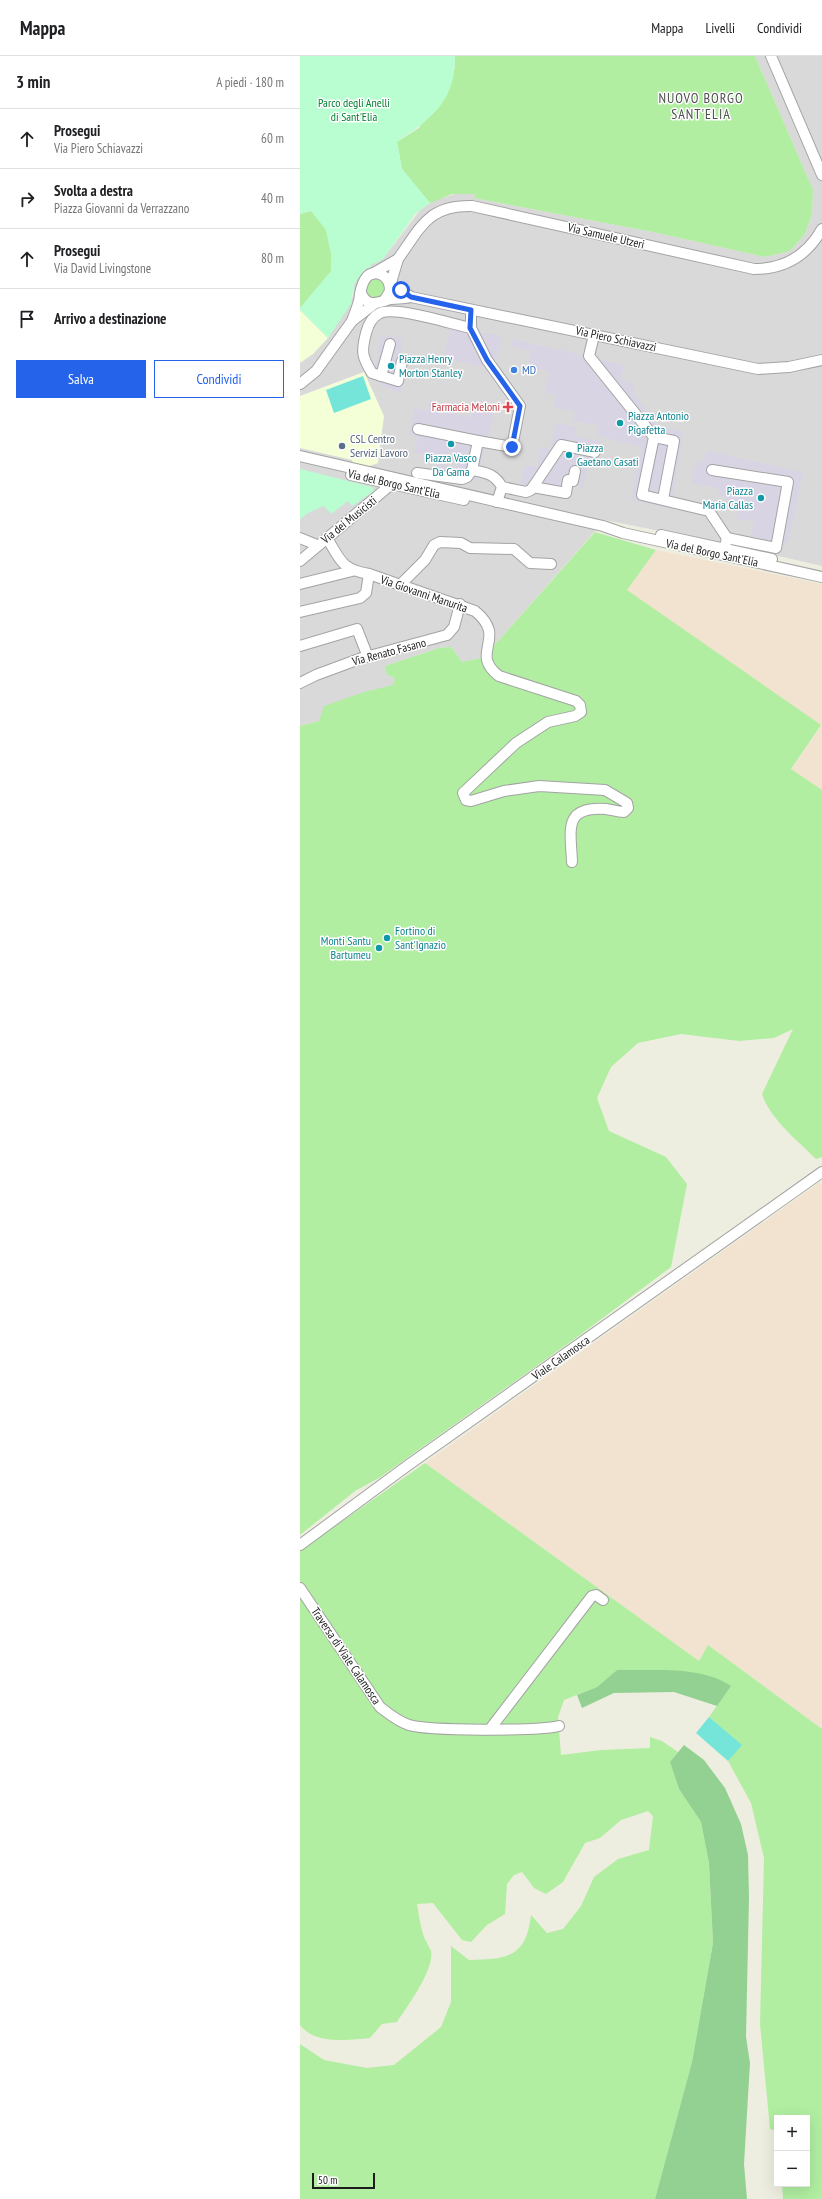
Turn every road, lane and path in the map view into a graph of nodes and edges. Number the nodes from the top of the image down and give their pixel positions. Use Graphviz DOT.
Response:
graph roads {
  1 [pos="771,56"];
  2 [pos="822,175"];
  3 [pos="822,229"];
  4 [pos="398,259"];
  5 [pos="372,274"];
  6 [pos="390,286"];
  7 [pos="360,293"];
  8 [pos="411,297"];
  9 [pos="384,301"];
  10 [pos="374,304"];
  11 [pos="471,310"];
  12 [pos="352,321"];
  13 [pos="467,328"];
  14 [pos="594,335"];
  15 [pos="390,344"];
  16 [pos="822,360"];
  17 [pos="402,361"];
  18 [pos="381,376"];
  19 [pos="300,384"];
  20 [pos="418,429"];
  21 [pos="654,437"];
  22 [pos="478,441"];
  23 [pos="595,452"];
  24 [pos="300,456"];
  25 [pos="300,463"];
  26 [pos="472,470"];
  27 [pos="712,470"];
  28 [pos="575,471"];
  29 [pos="416,473"];
  30 [pos="394,482"];
  31 [pos="502,487"];
  32 [pos="533,487"];
  33 [pos="663,499"];
  34 [pos="492,501"];
  35 [pos="300,538"];
  36 [pos="327,538"];
  37 [pos="317,546"];
  38 [pos="725,547"];
  39 [pos="776,548"];
  40 [pos="774,559"];
  41 [pos="300,561"];
  42 [pos="551,564"];
  43 [pos="822,570"];
  44 [pos="352,571"];
  45 [pos="369,574"];
  46 [pos="822,577"];
  47 [pos="300,584"];
  48 [pos="400,585"];
  49 [pos="460,604"];
  50 [pos="300,612"];
  51 [pos="300,646"];
  52 [pos="368,656"];
  53 [pos="300,683"];
  54 [pos="572,862"];
  55 [pos="822,1172"];
  56 [pos="300,1545"];
  57 [pos="300,1588"];
  58 [pos="603,1600"];
  59 [pos="559,1726"];
  60 [pos="490,1729"];
  1 -- 2 [label="street"];
  3 -- 4 [label="street, Via Samuele Utzeri"];
  4 -- 5 [label="street, Via Samuele Utzeri"];
  4 -- 6 [label="street, Via Samuele Utzeri"];
  5 -- 6 [label="street, Via Piero Schiavazzi"];
  5 -- 7 [label="street, Via Piero Schiavazzi"];
  6 -- 8 [label="street, Via Piero Schiavazzi"];
  6 -- 9 [label="street"];
  7 -- 10 [label="street"];
  7 -- 12 [label="street, Via Piero Schiavazzi"];
  8 -- 9 [label="street, Via Piero Schiavazzi"];
  8 -- 11 [label="street, Via Piero Schiavazzi"];
  9 -- 10 [label="street, Via Piero Schiavazzi"];
  10 -- 12 [label="street, Via Piero Schiavazzi"];
  11 -- 13 [label="street"];
  11 -- 14 [label="street, Via Piero Schiavazzi"];
  12 -- 19 [label="street, Via Piero Schiavazzi"];
  13 -- 18 [label="street"];
  13 -- 22 [label="street"];
  14 -- 16 [label="street, Via Piero Schiavazzi"];
  14 -- 21 [label="street"];
  15 -- 18 [label="street"];
  17 -- 18 [label="street"];
  20 -- 22 [label="street"];
  21 -- 33 [label="street"];
  21 -- 33 [label="street"];
  22 -- 26 [label="street"];
  23 -- 32 [label="street"];
  24 -- 30 [label="street, Via del Borgo Sant'Elia"];
  25 -- 30 [label="street, Via del Borgo Sant'Elia"];
  26 -- 29 [label="street"];
  26 -- 31 [label="street"];
  27 -- 39 [label="street"];
  28 -- 32 [label="street"];
  30 -- 34 [label="street, Via del Borgo Sant'Elia"];
  30 -- 36 [label="street, Via dei Musicisti"];
  31 -- 32 [label="street"];
  31 -- 34 [label="street"];
  33 -- 38 [label="street"];
  34 -- 38 [label="street, Via del Borgo Sant'Elia"];
  35 -- 37 [label="street"];
  36 -- 37 [label="street, Via dei Musicisti"];
  36 -- 44 [label="street"];
  37 -- 41 [label="street, Via dei Musicisti"];
  38 -- 39 [label="street"];
  38 -- 40 [label="street, Via del Borgo Sant'Elia"];
  38 -- 46 [label="street, Via del Borgo Sant'Elia"];
  39 -- 40 [label="street"];
  40 -- 43 [label="street, Via del Borgo Sant'Elia"];
  42 -- 48 [label="street"];
  44 -- 45 [label="street, Via Giovanni Manurita"];
  44 -- 47 [label="street"];
  45 -- 48 [label="street, Via Giovanni Manurita"];
  45 -- 50 [label="street"];
  48 -- 49 [label="street, Via Giovanni Manurita"];
  49 -- 52 [label="street, Via Renato Fasano"];
  49 -- 54 [label="street, Via Giovanni Manurita"];
  51 -- 52 [label="street"];
  52 -- 53 [label="street, Via Renato Fasano"];
  55 -- 56 [label="street, Viale Calamosca"];
  57 -- 60 [label="street, Traversa di Viale Calamosca"];
  58 -- 60 [label="street"];
  59 -- 60 [label="street, Traversa di Viale Calamosca"];
}
